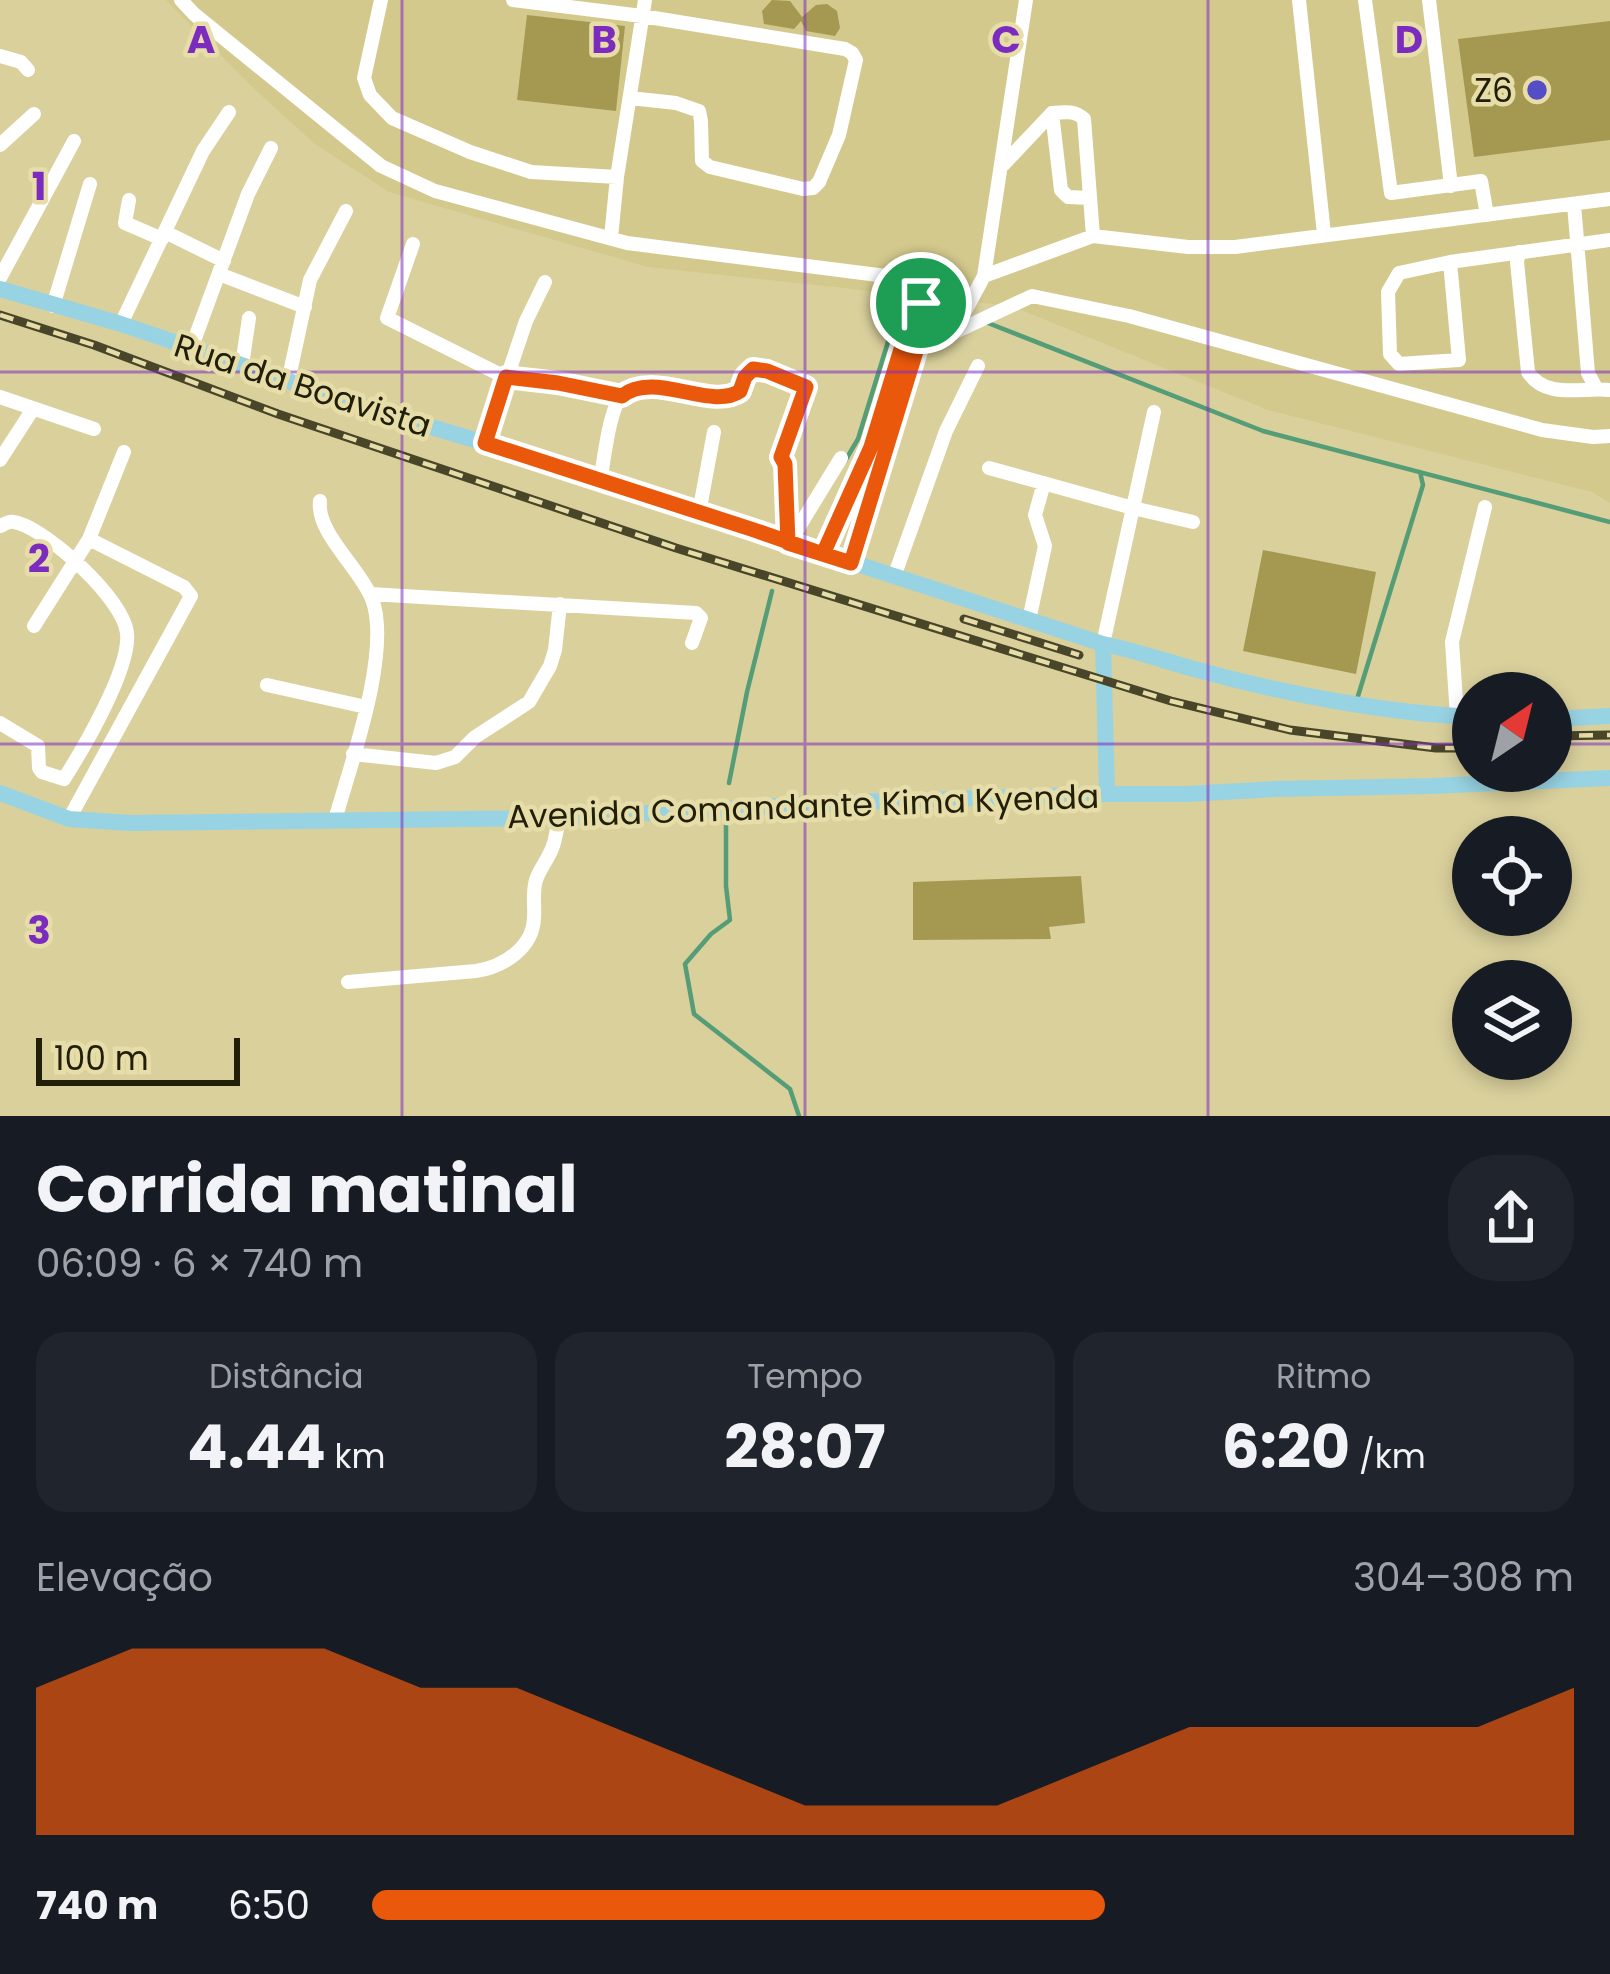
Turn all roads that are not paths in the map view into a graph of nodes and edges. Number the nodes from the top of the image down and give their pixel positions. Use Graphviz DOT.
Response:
graph roads {
  1 [pos="181,0"];
  2 [pos="380,0"];
  3 [pos="512,0"];
  4 [pos="1026,0"];
  5 [pos="1299,0"];
  6 [pos="1365,0"];
  7 [pos="1429,0"];
  8 [pos="195,7"];
  9 [pos="644,8"];
  10 [pos="0,56"];
  11 [pos="28,70"];
  12 [pos="630,98"];
  13 [pos="229,112"];
  14 [pos="1052,112"];
  15 [pos="34,114"];
  16 [pos="74,140"];
  17 [pos="0,145"];
  18 [pos="271,148"];
  19 [pos="1001,166"];
  20 [pos="617,177"];
  21 [pos="90,184"];
  22 [pos="1451,186"];
  23 [pos="1090,198"];
  24 [pos="1610,199"];
  25 [pos="129,200"];
  26 [pos="1574,204"];
  27 [pos="346,211"];
  28 [pos="1486,215"];
  29 [pos="1324,234"];
  30 [pos="163,235"];
  31 [pos="1093,236"];
  32 [pos="611,238"];
  33 [pos="1610,240"];
  34 [pos="413,244"];
  35 [pos="1578,244"];
  36 [pos="1519,252"];
  37 [pos="1450,262"];
  38 [pos="221,268"];
  39 [pos="984,276"];
  40 [pos="0,278"];
  41 [pos="925,281"];
  42 [pos="545,282"];
  43 [pos="0,290"];
  44 [pos="921,303"];
  45 [pos="53,306"];
  46 [pos="304,308"];
  47 [pos="249,318"];
  48 [pos="121,324"];
  49 [pos="953,333"];
  50 [pos="191,349"];
  51 [pos="242,365"];
  52 [pos="978,367"];
  53 [pos="506,377"];
  54 [pos="288,382"];
  55 [pos="1603,389"];
  56 [pos="622,396"];
  57 [pos="0,397"];
  58 [pos="33,409"];
  59 [pos="1154,412"];
  60 [pos="94,429"];
  61 [pos="714,432"];
  62 [pos="1610,436"];
  63 [pos="485,443"];
  64 [pos="124,452"];
  65 [pos="841,458"];
  66 [pos="0,460"];
  67 [pos="989,468"];
  68 [pos="600,482"];
  69 [pos="1044,483"];
  70 [pos="320,501"];
  71 [pos="1485,506"];
  72 [pos="1133,508"];
  73 [pos="699,513"];
  74 [pos="1192,522"];
  75 [pos="0,526"];
  76 [pos="89,538"];
  77 [pos="788,543"];
  78 [pos="823,554"];
  79 [pos="75,561"];
  80 [pos="851,563"];
  81 [pos="894,577"];
  82 [pos="370,594"];
  83 [pos="560,604"];
  84 [pos="1029,620"];
  85 [pos="34,626"];
  86 [pos="692,643"];
  87 [pos="1103,644"];
  88 [pos="1457,672"];
  89 [pos="267,685"];
  90 [pos="366,707"];
  91 [pos="1452,714"];
  92 [pos="1610,716"];
  93 [pos="1572,718"];
  94 [pos="0,723"];
  95 [pos="353,754"];
  96 [pos="1610,778"];
  97 [pos="0,793"];
  98 [pos="1107,794"];
  99 [pos="559,818"];
  100 [pos="69,819"];
  101 [pos="335,820"];
  102 [pos="348,982"];
  1 -- 8 [label="street"];
  2 -- 20 [label="street"];
  3 -- 9 [label="street"];
  4 -- 19 [label="street"];
  5 -- 29 [label="street"];
  6 -- 22 [label="street"];
  7 -- 22 [label="street"];
  8 -- 32 [label="street"];
  9 -- 12 [label="street"];
  9 -- 12 [label="street"];
  10 -- 11 [label="street"];
  12 -- 20 [label="street"];
  13 -- 30 [label="street"];
  14 -- 19 [label="street"];
  14 -- 23 [label="street"];
  14 -- 23 [label="street"];
  15 -- 17 [label="street"];
  16 -- 40 [label="street"];
  18 -- 38 [label="street"];
  19 -- 39 [label="street"];
  20 -- 32 [label="street"];
  21 -- 45 [label="street"];
  22 -- 28 [label="street"];
  23 -- 31 [label="street"];
  24 -- 26 [label="street"];
  25 -- 30 [label="street"];
  26 -- 28 [label="street"];
  26 -- 35 [label="street"];
  27 -- 46 [label="street"];
  28 -- 29 [label="street"];
  29 -- 31 [label="street"];
  30 -- 38 [label="street"];
  30 -- 48 [label="street"];
  31 -- 39 [label="street"];
  32 -- 41 [label="street"];
  33 -- 35 [label="street"];
  34 -- 53 [label="street"];
  35 -- 36 [label="street"];
  35 -- 55 [label="street"];
  36 -- 37 [label="street"];
  36 -- 55 [label="street"];
  37 -- 37 [label="street"];
  38 -- 46 [label="street"];
  38 -- 50 [label="street"];
  39 -- 49 [label="street"];
  41 -- 44 [label="street"];
  41 -- 49 [label="street"];
  42 -- 53 [label="street"];
  43 -- 45 [label="main road, Rua da Boavista"];
  44 -- 78 [label="street"];
  44 -- 80 [label="street"];
  45 -- 48 [label="main road, Rua da Boavista"];
  46 -- 54 [label="street"];
  47 -- 51 [label="street"];
  48 -- 50 [label="main road, Rua da Boavista"];
  49 -- 62 [label="street"];
  50 -- 51 [label="main road, Rua da Boavista"];
  51 -- 54 [label="main road, Rua da Boavista"];
  52 -- 81 [label="street"];
  53 -- 56 [label="street"];
  53 -- 63 [label="street"];
  54 -- 63 [label="main road, Rua da Boavista"];
  56 -- 68 [label="street"];
  56 -- 77 [label="street"];
  57 -- 58 [label="street"];
  58 -- 60 [label="street"];
  58 -- 66 [label="street"];
  59 -- 72 [label="street"];
  61 -- 73 [label="street"];
  63 -- 68 [label="main road, Rua da Boavista"];
  64 -- 76 [label="street"];
  65 -- 77 [label="street"];
  67 -- 69 [label="street"];
  68 -- 73 [label="main road, Rua da Boavista"];
  69 -- 72 [label="street"];
  69 -- 84 [label="street"];
  70 -- 82 [label="street"];
  71 -- 88 [label="street"];
  72 -- 74 [label="street"];
  72 -- 87 [label="street"];
  73 -- 77 [label="main road, Rua da Boavista"];
  75 -- 79 [label="street"];
  76 -- 79 [label="street"];
  76 -- 100 [label="street"];
  77 -- 78 [label="main road, Rua da Boavista"];
  78 -- 80 [label="main road, Rua da Boavista"];
  79 -- 85 [label="street"];
  79 -- 94 [label="street"];
  80 -- 81 [label="main road, Rua da Boavista"];
  81 -- 84 [label="main road, Rua da Boavista"];
  82 -- 83 [label="street"];
  82 -- 90 [label="street"];
  83 -- 86 [label="street"];
  83 -- 95 [label="street"];
  84 -- 87 [label="main road, Rua da Boavista"];
  87 -- 91 [label="main road, Rua da Boavista"];
  87 -- 98 [label="main road"];
  89 -- 90 [label="street"];
  90 -- 95 [label="street"];
  92 -- 93 [label="main road"];
  95 -- 101 [label="street"];
  96 -- 98 [label="main road, Avenida Comandante Kima Kyenda"];
  97 -- 100 [label="main road, Avenida Comandante Kima Kyenda"];
  98 -- 99 [label="main road, Avenida Comandante Kima Kyenda"];
  99 -- 101 [label="main road, Avenida Comandante Kima Kyenda"];
  99 -- 102 [label="street"];
  100 -- 101 [label="main road, Avenida Comandante Kima Kyenda"];
}
